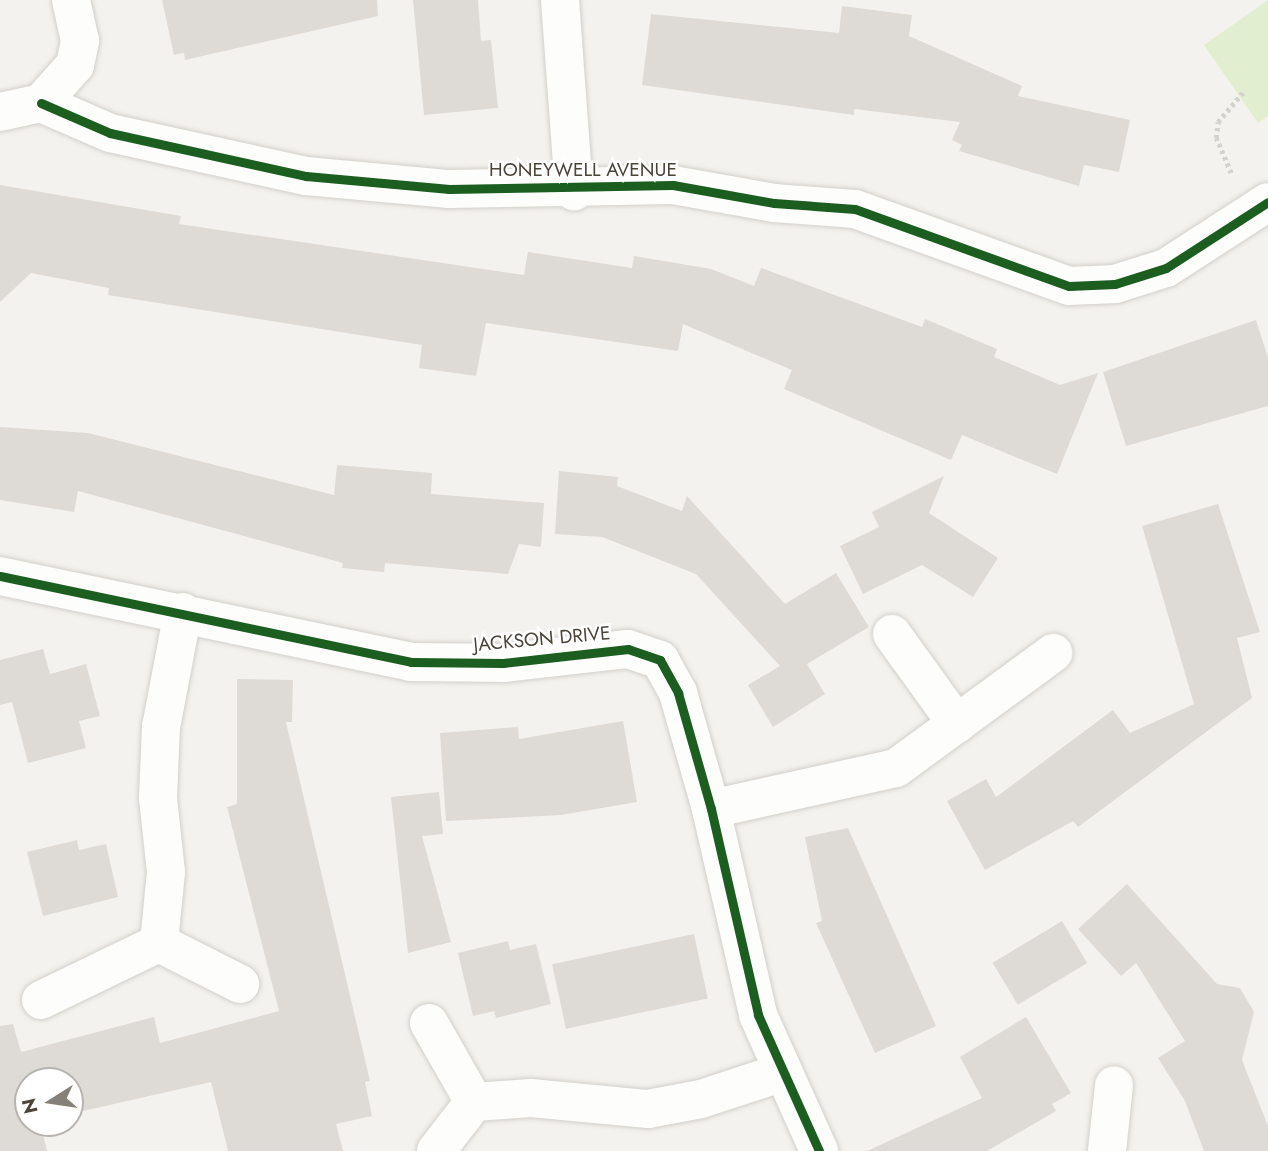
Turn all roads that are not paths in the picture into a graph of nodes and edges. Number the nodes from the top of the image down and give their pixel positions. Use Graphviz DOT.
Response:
graph roads {
  1 [pos="71,0"];
  2 [pos="560,0"];
  3 [pos="41,103"];
  4 [pos="0,111"];
  5 [pos="574,191"];
  6 [pos="1262,206"];
  7 [pos="0,576"];
  8 [pos="183,612"];
  9 [pos="891,634"];
  10 [pos="1054,653"];
  11 [pos="957,724"];
  12 [pos="711,809"];
  13 [pos="159,943"];
  14 [pos="240,984"];
  15 [pos="41,1000"];
  16 [pos="429,1023"];
  17 [pos="780,1073"];
  18 [pos="1114,1085"];
  19 [pos="474,1102"];
  20 [pos="436,1151"];
  21 [pos="819,1151"];
  22 [pos="1107,1151"];
  1 -- 3 [label="street"];
  2 -- 5 [label="street"];
  3 -- 4 [label="street"];
  3 -- 5 [label="street, HONEYWELL AVENUE"];
  5 -- 6 [label="street, HONEYWELL AVENUE"];
  7 -- 8 [label="street, JACKSON DRIVE"];
  8 -- 12 [label="street, JACKSON DRIVE"];
  8 -- 13 [label="street"];
  9 -- 11 [label="street"];
  10 -- 11 [label="street"];
  11 -- 12 [label="street"];
  12 -- 17 [label="street, JACKSON DRIVE"];
  13 -- 14 [label="street"];
  13 -- 15 [label="street"];
  16 -- 19 [label="street"];
  17 -- 19 [label="street"];
  17 -- 21 [label="street, JACKSON DRIVE"];
  18 -- 22 [label="street"];
  19 -- 20 [label="street"];
}
